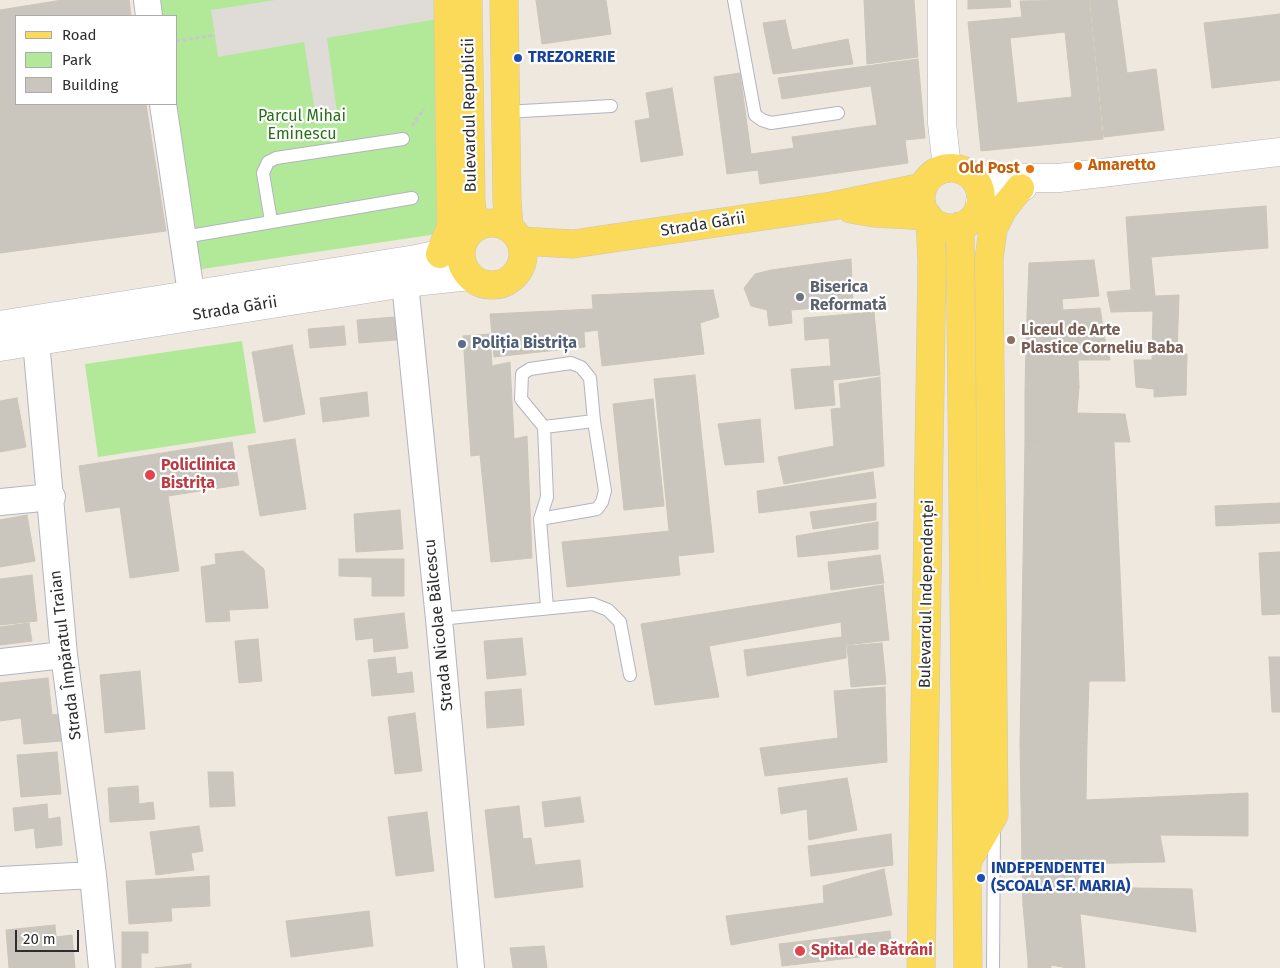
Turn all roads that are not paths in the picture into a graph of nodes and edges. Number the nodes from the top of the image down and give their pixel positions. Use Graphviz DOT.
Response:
graph roads {
  1 [pos="147,0"];
  2 [pos="448,0"];
  3 [pos="468,0"];
  4 [pos="504,0"];
  5 [pos="734,0"];
  6 [pos="942,0"];
  7 [pos="149,15"];
  8 [pos="163,105"];
  9 [pos="611,106"];
  10 [pos="505,112"];
  11 [pos="838,113"];
  12 [pos="403,139"];
  13 [pos="1280,152"];
  14 [pos="948,168"];
  15 [pos="1031,184"];
  16 [pos="922,187"];
  17 [pos="978,191"];
  18 [pos="412,198"];
  19 [pos="832,206"];
  20 [pos="874,214"];
  21 [pos="929,218"];
  22 [pos="271,222"];
  23 [pos="960,226"];
  24 [pos="184,236"];
  25 [pos="459,243"];
  26 [pos="518,243"];
  27 [pos="930,250"];
  28 [pos="470,276"];
  29 [pos="405,283"];
  30 [pos="191,293"];
  31 [pos="0,325"];
  32 [pos="36,341"];
  33 [pos="0,347"];
  34 [pos="594,421"];
  35 [pos="544,427"];
  36 [pos="52,497"];
  37 [pos="0,502"];
  38 [pos="540,519"];
  39 [pos="547,608"];
  40 [pos="439,619"];
  41 [pos="64,656"];
  42 [pos="0,662"];
  43 [pos="630,675"];
  44 [pos="994,815"];
  45 [pos="968,860"];
  46 [pos="93,875"];
  47 [pos="0,880"];
  48 [pos="102,968"];
  49 [pos="471,968"];
  50 [pos="921,968"];
  51 [pos="968,968"];
  52 [pos="993,968"];
  1 -- 7 [label="street"];
  2 -- 25 [label="main road"];
  3 -- 25 [label="main road, Bulevardul Republicii"];
  4 -- 10 [label="main road"];
  5 -- 11 [label="lane"];
  6 -- 14 [label="main road"];
  8 -- 24 [label="street"];
  9 -- 10 [label="lane"];
  10 -- 26 [label="main road"];
  12 -- 22 [label="lane"];
  13 -- 15 [label="main road"];
  14 -- 16 [label="main road"];
  14 -- 17 [label="main road"];
  15 -- 17 [label="main road"];
  15 -- 44 [label="main road"];
  16 -- 19 [label="main road, Strada Gării"];
  16 -- 21 [label="main road, Bulevardul Independenței"];
  17 -- 23 [label="main road"];
  18 -- 22 [label="lane"];
  19 -- 20 [label="main road, Strada Gării"];
  19 -- 26 [label="main road, Strada Gării"];
  20 -- 21 [label="main road, Strada Gării"];
  20 -- 27 [label="main road"];
  21 -- 23 [label="main road"];
  21 -- 27 [label="main road, Bulevardul Independenței"];
  22 -- 24 [label="lane"];
  23 -- 45 [label="main road"];
  24 -- 30 [label="street"];
  25 -- 26 [label="main road"];
  25 -- 28 [label="main road"];
  25 -- 30 [label="main road, Strada Gării"];
  26 -- 28 [label="main road"];
  27 -- 50 [label="main road, Bulevardul Independenței"];
  28 -- 29 [label="main road, Strada Gării"];
  29 -- 32 [label="main road, Strada Gării"];
  29 -- 40 [label="street, Strada Nicolae Bălcescu"];
  30 -- 31 [label="main road, Strada Gării"];
  32 -- 33 [label="main road, Strada Gării"];
  32 -- 36 [label="street, Strada Împăratul Traian"];
  34 -- 35 [label="lane"];
  34 -- 35 [label="lane"];
  34 -- 38 [label="lane"];
  35 -- 38 [label="lane"];
  36 -- 37 [label="street"];
  36 -- 41 [label="street, Strada Împăratul Traian"];
  38 -- 39 [label="lane"];
  39 -- 40 [label="lane"];
  39 -- 43 [label="lane"];
  40 -- 49 [label="street, Strada Nicolae Bălcescu"];
  41 -- 42 [label="street"];
  41 -- 46 [label="street, Strada Împăratul Traian"];
  44 -- 45 [label="main road"];
  44 -- 52 [label="lane"];
  45 -- 51 [label="main road"];
  46 -- 47 [label="street"];
  46 -- 48 [label="street, Strada Împăratul Traian"];
}
